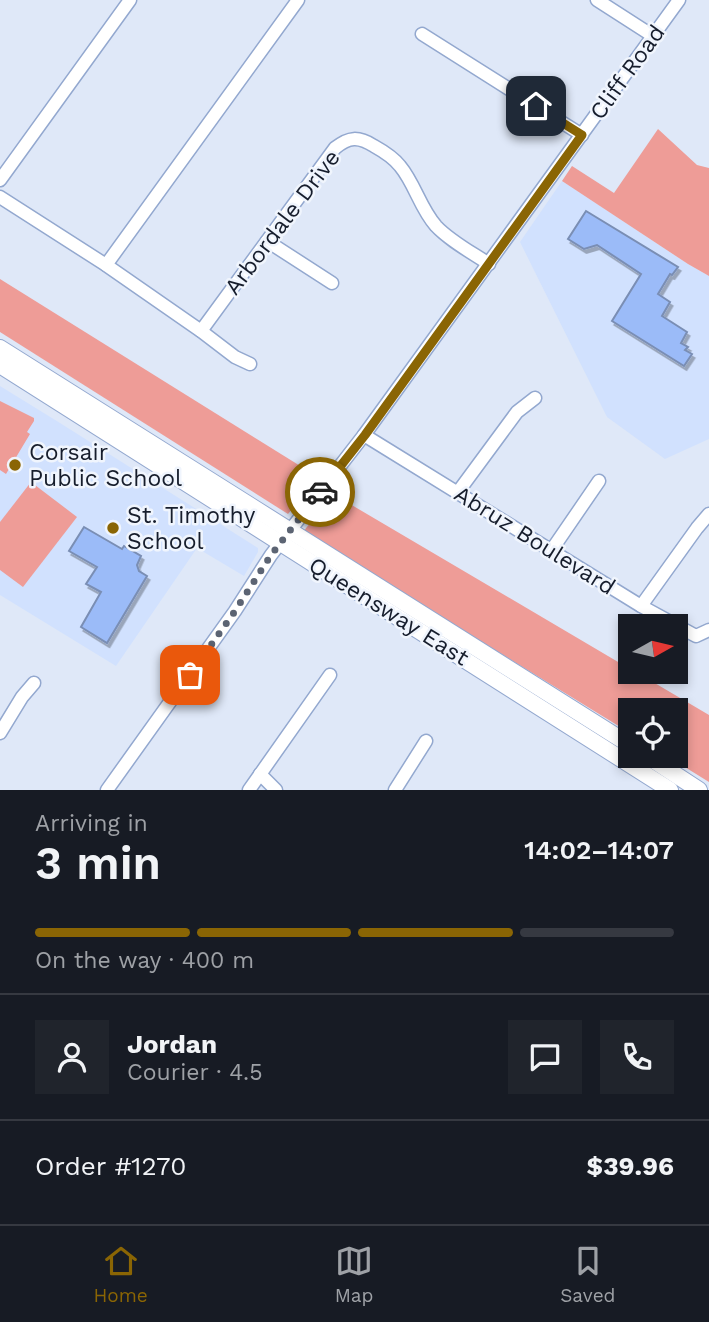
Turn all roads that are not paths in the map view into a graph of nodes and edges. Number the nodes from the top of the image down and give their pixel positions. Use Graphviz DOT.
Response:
graph roads {
  1 [pos="130,0"];
  2 [pos="597,0"];
  3 [pos="679,0"];
  4 [pos="291,3"];
  5 [pos="422,34"];
  6 [pos="653,36"];
  7 [pos="582,135"];
  8 [pos="0,180"];
  9 [pos="0,197"];
  10 [pos="267,241"];
  11 [pos="489,264"];
  12 [pos="106,265"];
  13 [pos="332,283"];
  14 [pos="201,331"];
  15 [pos="0,348"];
  16 [pos="250,364"];
  17 [pos="0,365"];
  18 [pos="535,398"];
  19 [pos="365,435"];
  20 [pos="599,481"];
  21 [pos="458,492"];
  22 [pos="709,514"];
  23 [pos="286,536"];
  24 [pos="551,551"];
  25 [pos="641,606"];
  26 [pos="709,630"];
  27 [pos="330,675"];
  28 [pos="34,683"];
  29 [pos="0,733"];
  30 [pos="618,738"];
  31 [pos="426,741"];
  32 [pos="665,768"];
  33 [pos="260,774"];
  34 [pos="401,788"];
  35 [pos="107,790"];
  36 [pos="249,790"];
  37 [pos="276,790"];
  38 [pos="670,790"];
  39 [pos="698,790"];
  1 -- 8 [label="street"];
  2 -- 6 [label="street"];
  3 -- 6 [label="street, Cliff Road"];
  4 -- 12 [label="street"];
  5 -- 7 [label="street"];
  6 -- 7 [label="street, Cliff Road"];
  7 -- 11 [label="street, Cliff Road"];
  9 -- 12 [label="street"];
  10 -- 11 [label="street, Arbordale Drive"];
  10 -- 13 [label="street"];
  10 -- 14 [label="street, Arbordale Drive"];
  11 -- 19 [label="street, Cliff Road"];
  12 -- 14 [label="street"];
  14 -- 16 [label="street"];
  15 -- 23 [label="main road, Queensway East"];
  17 -- 23 [label="main road, Queensway East"];
  18 -- 21 [label="street"];
  19 -- 21 [label="street, Abruz Boulevard"];
  19 -- 23 [label="street, Cliff Road"];
  20 -- 24 [label="street"];
  21 -- 24 [label="street, Abruz Boulevard"];
  22 -- 25 [label="street"];
  23 -- 30 [label="main road, Queensway East"];
  23 -- 35 [label="street, Cliff Road"];
  23 -- 38 [label="main road, Queensway East"];
  24 -- 25 [label="street, Abruz Boulevard"];
  25 -- 26 [label="street, Abruz Boulevard"];
  27 -- 33 [label="street"];
  28 -- 29 [label="street"];
  31 -- 34 [label="street"];
  32 -- 39 [label="main road"];
  33 -- 36 [label="street"];
  33 -- 37 [label="street"];
}
